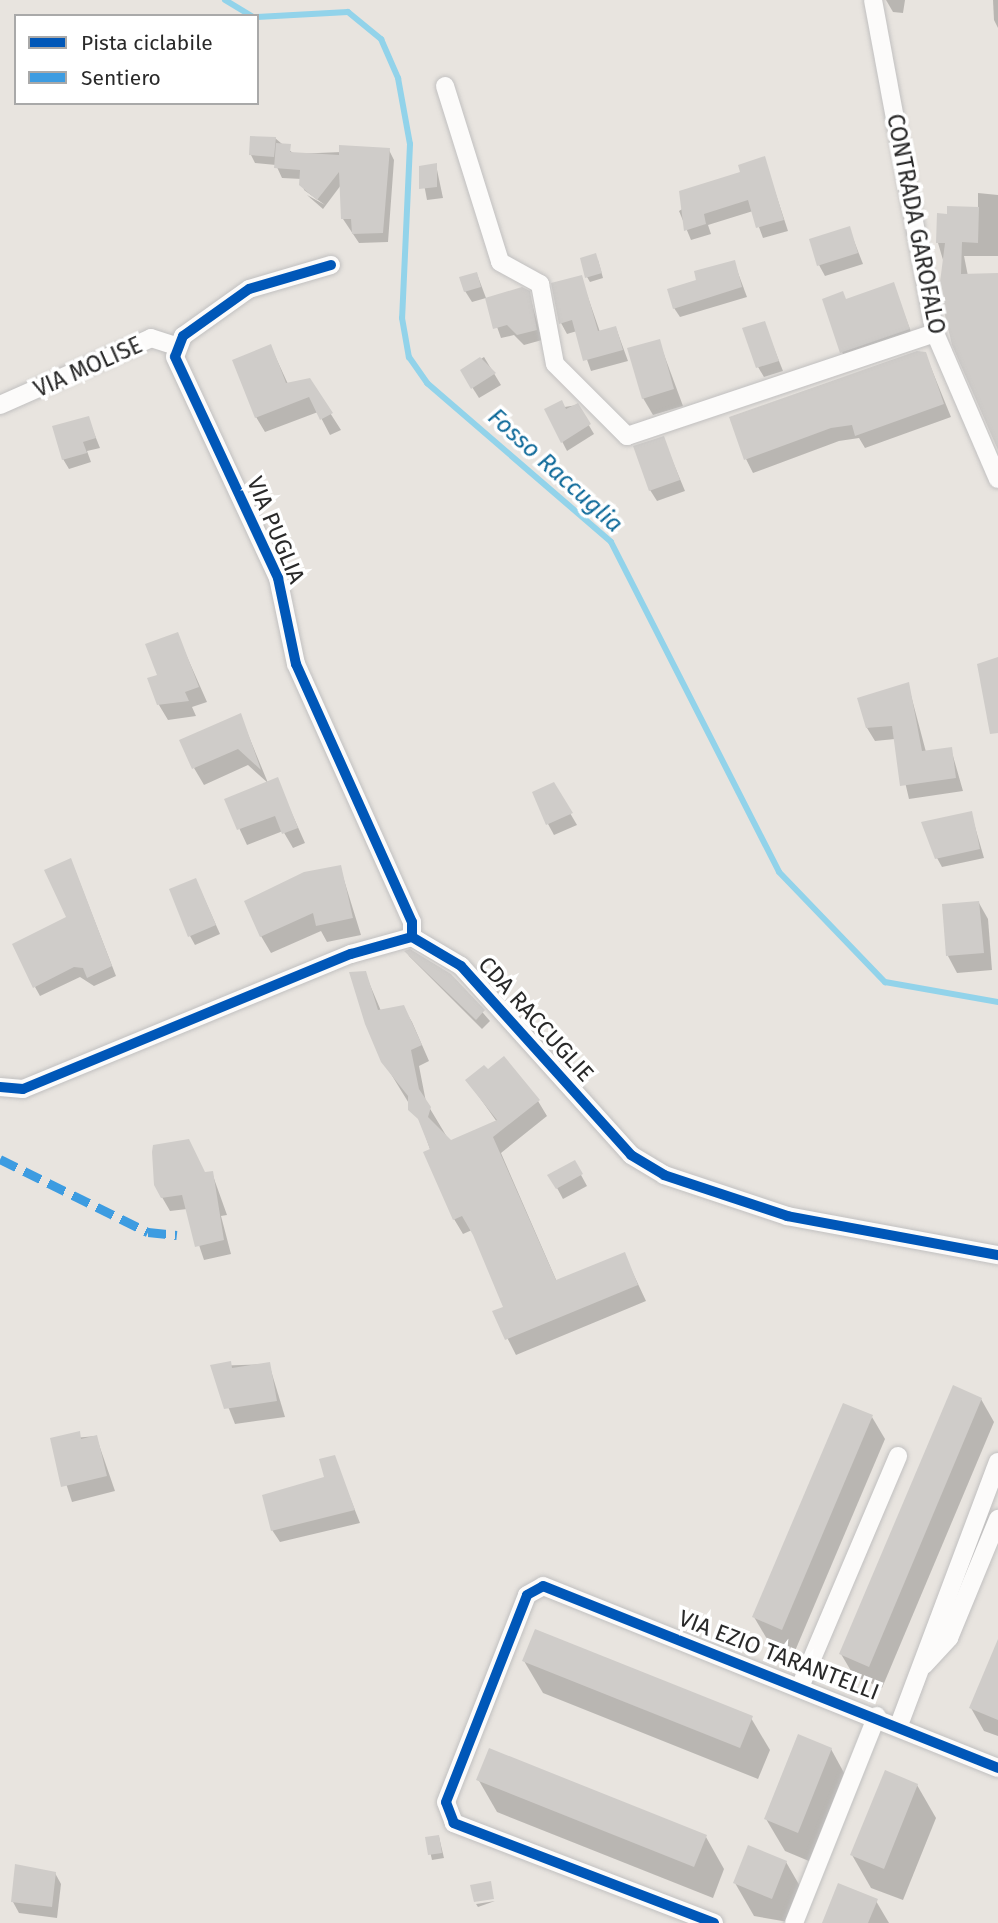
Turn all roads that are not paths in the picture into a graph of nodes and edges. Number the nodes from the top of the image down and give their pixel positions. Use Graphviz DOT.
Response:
graph roads {
  1 [pos="873,0"];
  2 [pos="444,86"];
  3 [pos="331,265"];
  4 [pos="935,333"];
  5 [pos="176,346"];
  6 [pos="0,405"];
  7 [pos="998,479"];
  8 [pos="412,937"];
  9 [pos="0,1087"];
  10 [pos="998,1255"];
  11 [pos="898,1456"];
  12 [pos="998,1462"];
  13 [pos="998,1520"];
  14 [pos="924,1665"];
  15 [pos="800,1687"];
  16 [pos="877,1716"];
  17 [pos="899,1724"];
  18 [pos="998,1768"];
  19 [pos="715,1923"];
  20 [pos="794,1923"];
  1 -- 4 [label="street, CONTRADA GAROFALO"];
  2 -- 4 [label="street"];
  3 -- 5 [label="street"];
  4 -- 7 [label="street, CONTRADA GAROFALO"];
  5 -- 6 [label="street, VIA MOLISE"];
  5 -- 8 [label="street, VIA PUGLIA"];
  8 -- 9 [label="street"];
  8 -- 10 [label="street, CDA RACCUGLIE"];
  11 -- 15 [label="street"];
  12 -- 14 [label="street"];
  13 -- 14 [label="street"];
  14 -- 17 [label="street"];
  15 -- 16 [label="street, VIA EZIO TARANTELLI"];
  15 -- 19 [label="street, VIA EZIO TARANTELLI"];
  16 -- 17 [label="street, VIA EZIO TARANTELLI"];
  16 -- 20 [label="street"];
  17 -- 18 [label="street, VIA EZIO TARANTELLI"];
}
